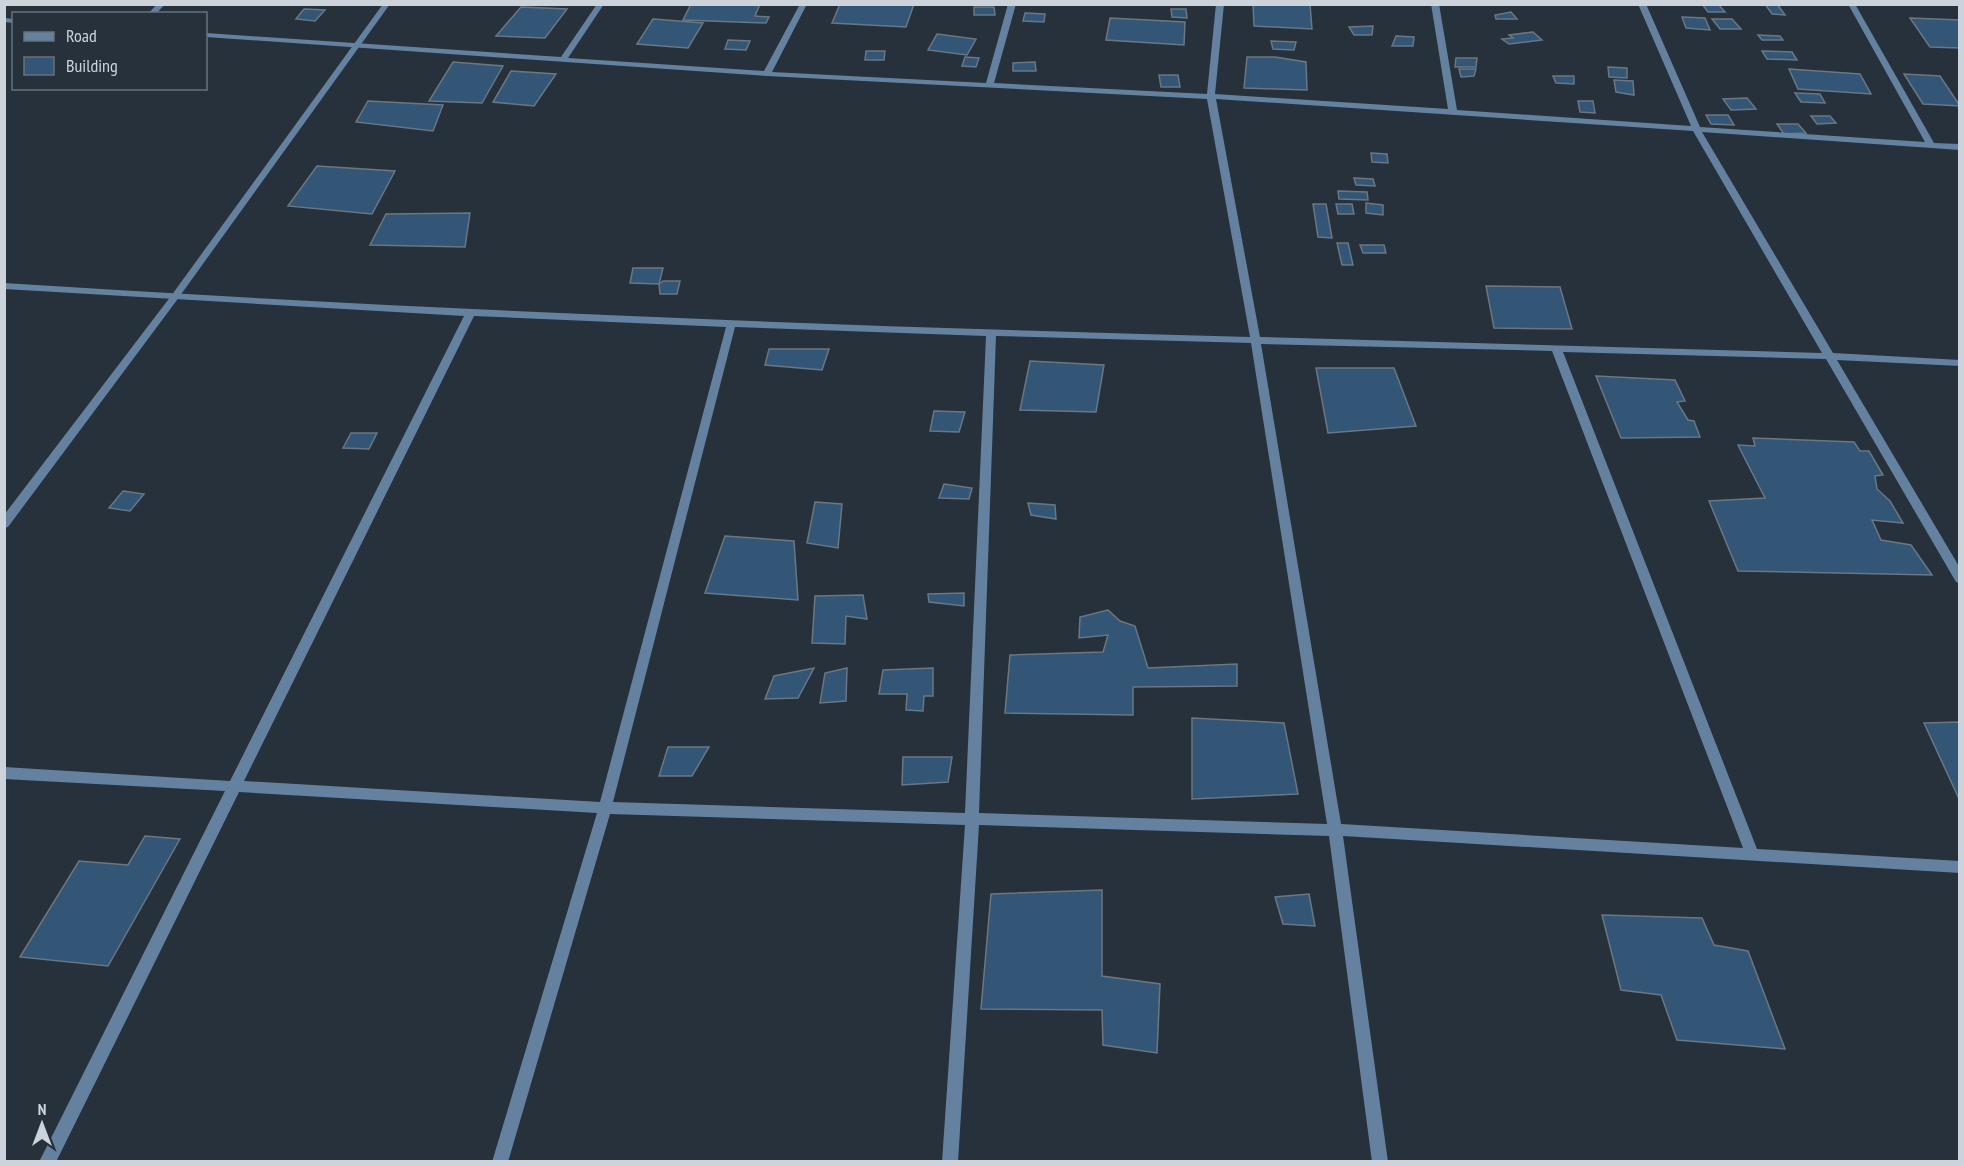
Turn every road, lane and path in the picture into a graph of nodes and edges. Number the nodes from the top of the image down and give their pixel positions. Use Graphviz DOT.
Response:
graph roads {
  1 [pos="387,4"];
  2 [pos="601,4"];
  3 [pos="804,4"];
  4 [pos="1012,4"];
  5 [pos="1220,4"];
  6 [pos="1435,4"];
  7 [pos="1642,4"];
  8 [pos="1851,4"];
  9 [pos="207,35"];
  10 [pos="355,47"];
  11 [pos="563,60"];
  12 [pos="768,74"];
  13 [pos="989,85"];
  14 [pos="1211,96"];
  15 [pos="1453,112"];
  16 [pos="1696,130"];
  17 [pos="1932,146"];
  18 [pos="1959,147"];
  19 [pos="4,286"];
  20 [pos="174,298"];
  21 [pos="471,312"];
  22 [pos="731,325"];
  23 [pos="991,332"];
  24 [pos="1255,339"];
  25 [pos="1556,348"];
  26 [pos="1829,356"];
  27 [pos="1959,363"];
  28 [pos="4,524"];
  29 [pos="1959,579"];
  30 [pos="4,773"];
  31 [pos="235,786"];
  32 [pos="604,808"];
  33 [pos="972,819"];
  34 [pos="1335,830"];
  35 [pos="1752,855"];
  36 [pos="1959,867"];
  37 [pos="47,1161"];
  38 [pos="500,1161"];
  39 [pos="950,1161"];
  40 [pos="1380,1161"];
  1 -- 10 [label="street"];
  2 -- 11 [label="street"];
  3 -- 12 [label="street"];
  4 -- 13 [label="street"];
  5 -- 14 [label="street"];
  6 -- 15 [label="street"];
  7 -- 16 [label="street"];
  8 -- 17 [label="street"];
  9 -- 10 [label="street"];
  10 -- 11 [label="street"];
  10 -- 20 [label="street"];
  11 -- 12 [label="street"];
  12 -- 13 [label="street"];
  13 -- 14 [label="street"];
  14 -- 15 [label="street"];
  14 -- 24 [label="street"];
  15 -- 16 [label="street"];
  16 -- 17 [label="street"];
  16 -- 26 [label="street"];
  17 -- 18 [label="street"];
  19 -- 20 [label="street"];
  20 -- 21 [label="street"];
  20 -- 28 [label="street"];
  21 -- 22 [label="street"];
  21 -- 31 [label="street"];
  22 -- 23 [label="street"];
  22 -- 32 [label="street"];
  23 -- 24 [label="street"];
  23 -- 33 [label="street"];
  24 -- 25 [label="street"];
  24 -- 34 [label="street"];
  25 -- 26 [label="street"];
  25 -- 35 [label="street"];
  26 -- 27 [label="street"];
  26 -- 29 [label="street"];
  30 -- 31 [label="street"];
  31 -- 32 [label="street"];
  31 -- 37 [label="street"];
  32 -- 33 [label="street"];
  32 -- 38 [label="street"];
  33 -- 34 [label="street"];
  33 -- 39 [label="street"];
  34 -- 35 [label="street"];
  34 -- 40 [label="street"];
  35 -- 36 [label="street"];
}
